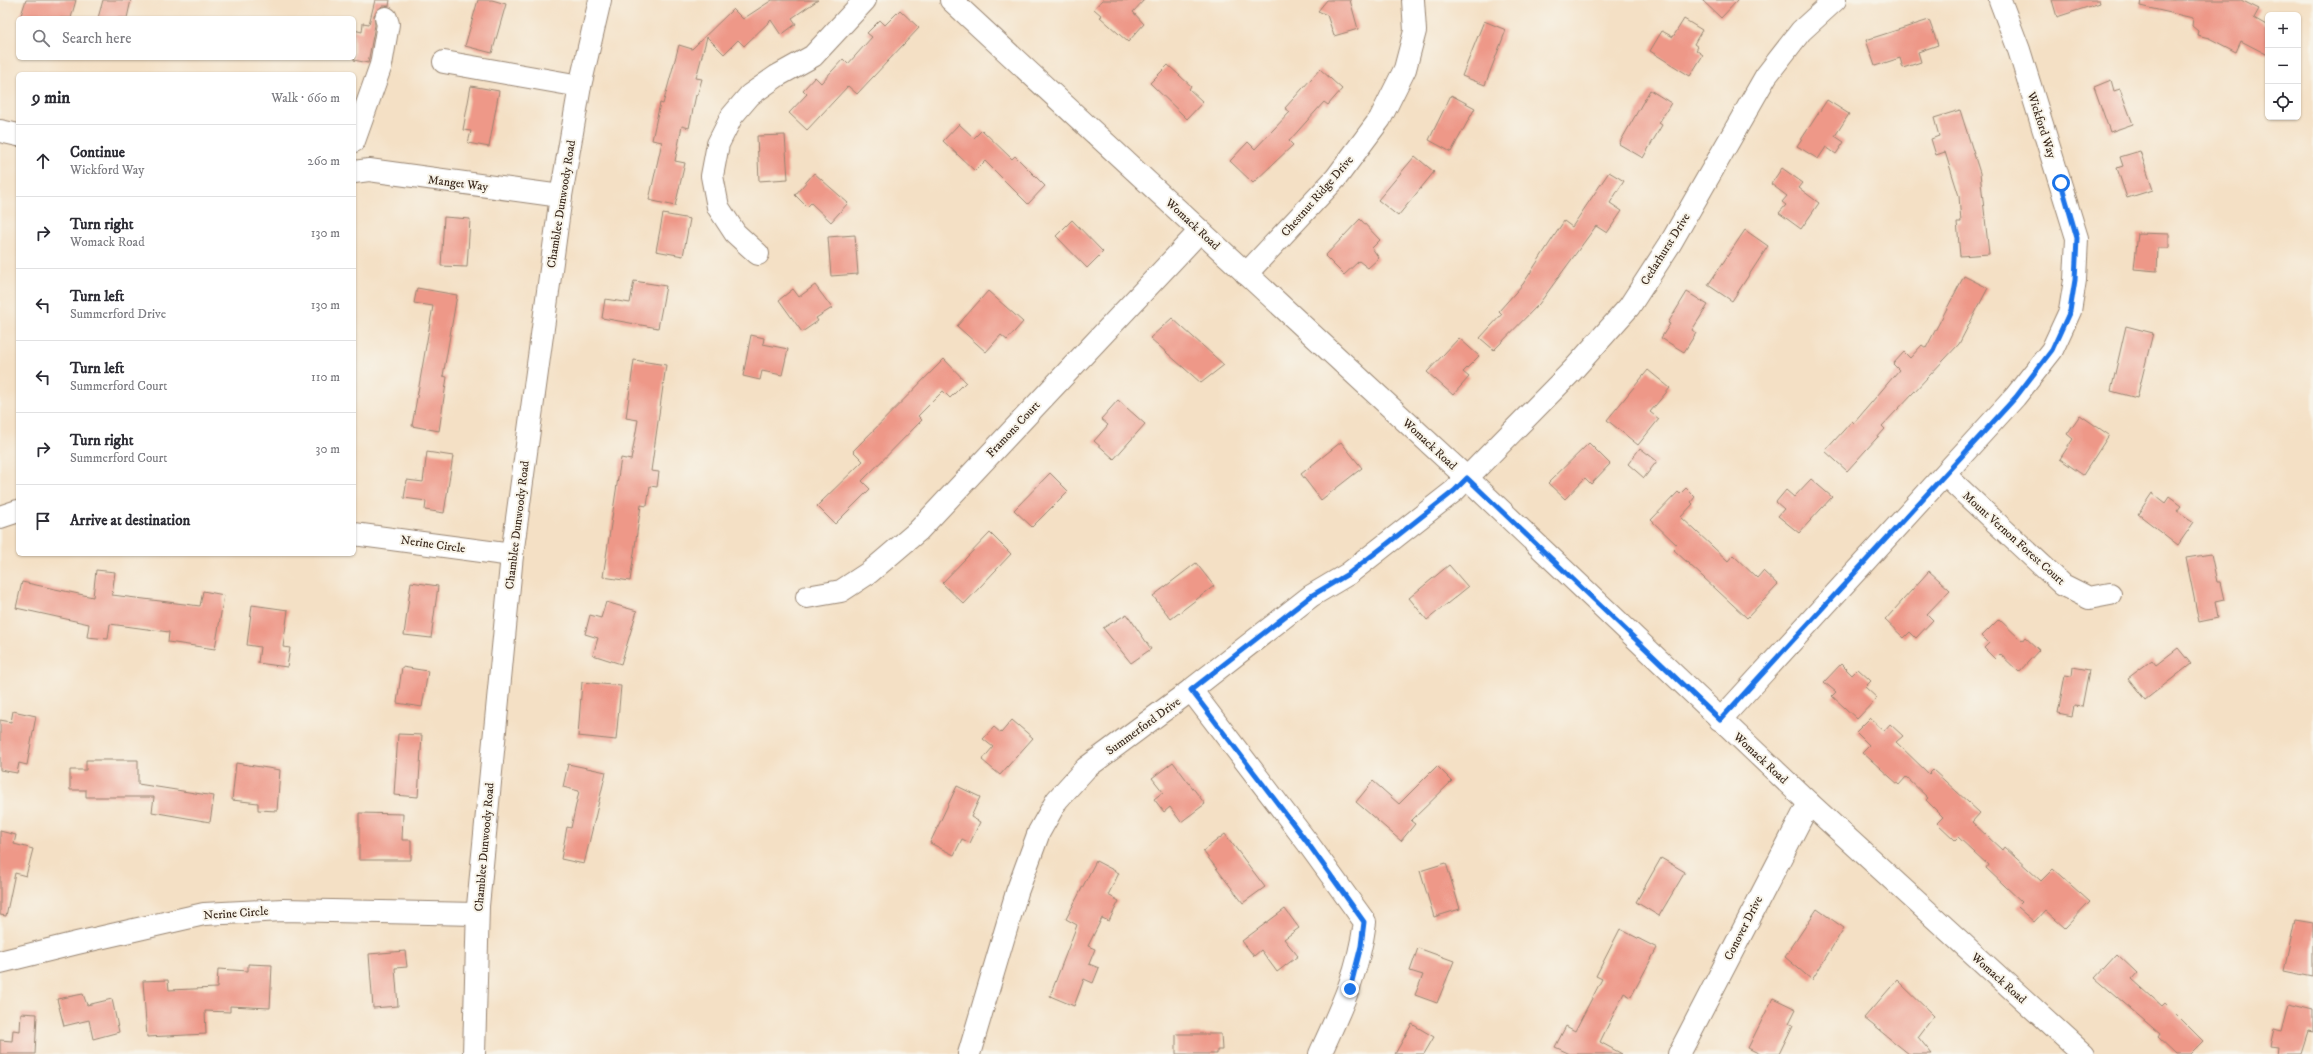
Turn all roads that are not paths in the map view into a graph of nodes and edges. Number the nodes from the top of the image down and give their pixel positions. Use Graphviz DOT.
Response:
graph roads {
  1 [pos="600,0"];
  2 [pos="866,0"];
  3 [pos="951,0"];
  4 [pos="1413,0"];
  5 [pos="1835,0"];
  6 [pos="2000,0"];
  7 [pos="386,18"];
  8 [pos="444,62"];
  9 [pos="580,86"];
  10 [pos="0,131"];
  11 [pos="16,135"];
  12 [pos="356,135"];
  13 [pos="356,172"];
  14 [pos="561,196"];
  15 [pos="1200,231"];
  16 [pos="758,254"];
  17 [pos="1246,274"];
  18 [pos="1944,475"];
  19 [pos="1467,478"];
  20 [pos="16,511"];
  21 [pos="0,517"];
  22 [pos="356,534"];
  23 [pos="512,555"];
  24 [pos="2110,594"];
  25 [pos="807,597"];
  26 [pos="1191,690"];
  27 [pos="1720,720"];
  28 [pos="1809,803"];
  29 [pos="477,914"];
  30 [pos="0,962"];
  31 [pos="474,1054"];
  32 [pos="969,1054"];
  33 [pos="1320,1054"];
  34 [pos="1679,1054"];
  35 [pos="2083,1054"];
  1 -- 9 [label="street, Chamblee Dunwoody Road"];
  2 -- 16 [label="street"];
  3 -- 15 [label="street, Womack Road"];
  4 -- 17 [label="street, Chestnut Ridge Drive"];
  5 -- 19 [label="street, Cedarhurst Drive"];
  6 -- 18 [label="street, Wickford Way"];
  7 -- 12 [label="street"];
  8 -- 9 [label="street"];
  9 -- 14 [label="street, Chamblee Dunwoody Road"];
  10 -- 11 [label="street"];
  13 -- 14 [label="street, Manget Way"];
  14 -- 23 [label="street, Chamblee Dunwoody Road"];
  15 -- 17 [label="street, Womack Road"];
  15 -- 25 [label="street, Framons Court"];
  17 -- 19 [label="street, Womack Road"];
  18 -- 24 [label="street, Mount Vernon Forest Court"];
  18 -- 27 [label="street, Wickford Way"];
  19 -- 26 [label="street, Summerford Drive"];
  19 -- 27 [label="street, Womack Road"];
  20 -- 21 [label="street"];
  22 -- 23 [label="street, Nerine Circle"];
  23 -- 29 [label="street, Chamblee Dunwoody Road"];
  26 -- 32 [label="street, Summerford Drive"];
  26 -- 33 [label="street"];
  27 -- 28 [label="street, Womack Road"];
  28 -- 34 [label="street, Conover Drive"];
  28 -- 35 [label="street, Womack Road"];
  29 -- 30 [label="street, Nerine Circle"];
  29 -- 31 [label="street, Chamblee Dunwoody Road"];
}
